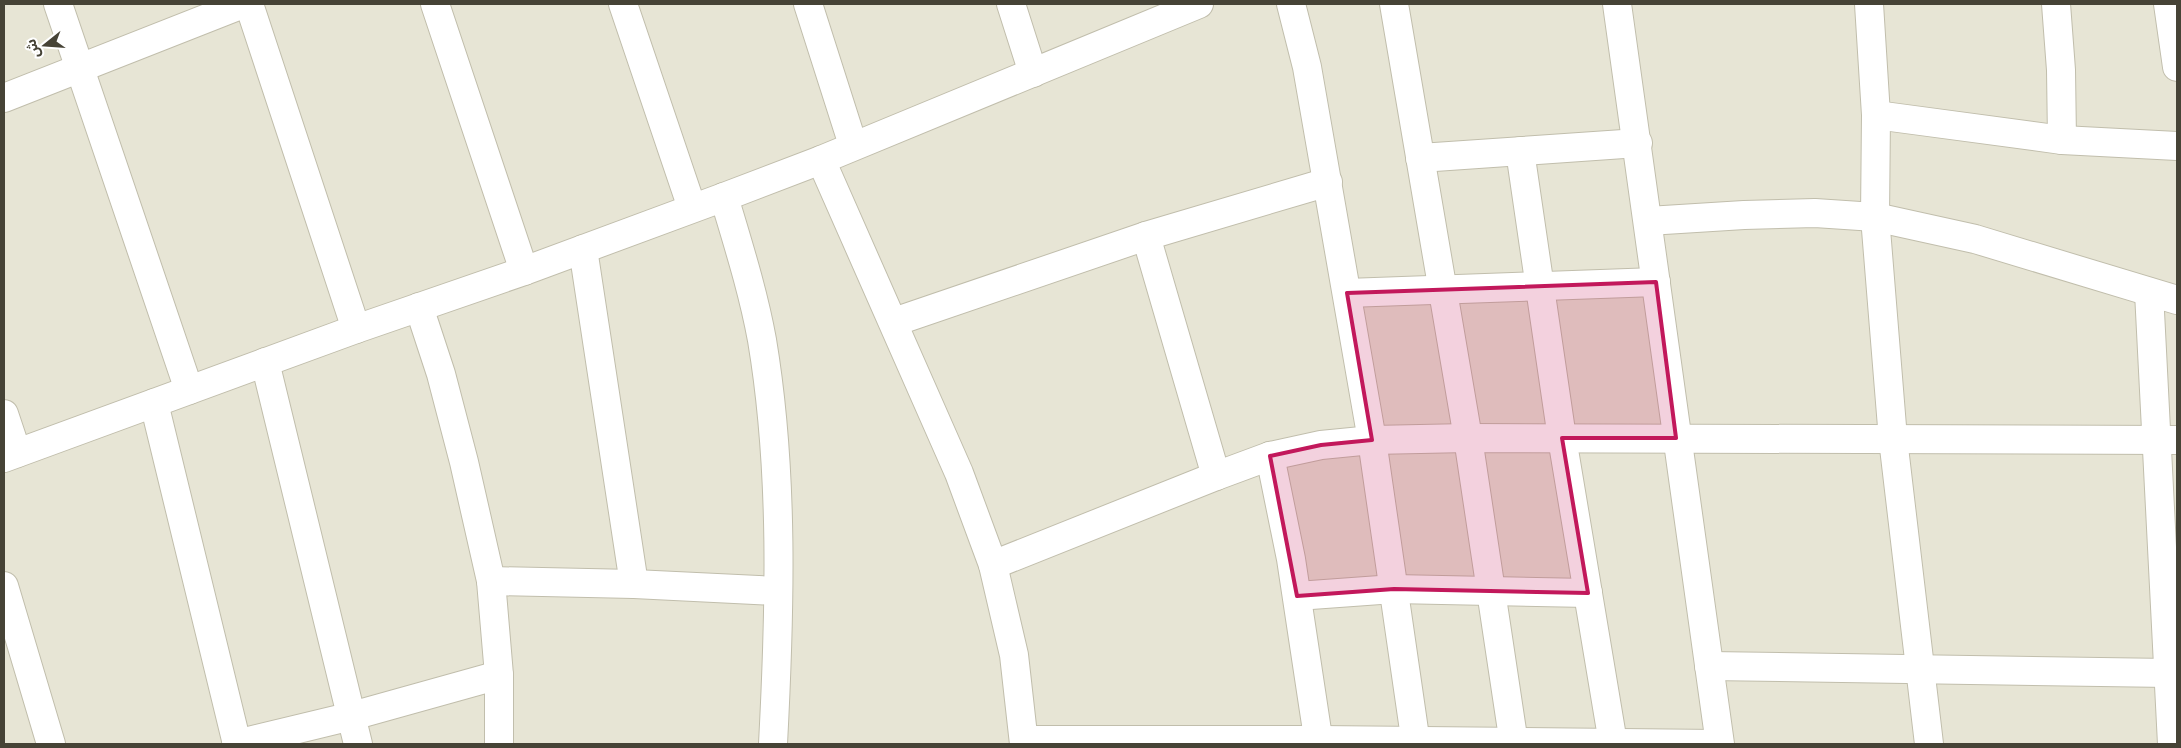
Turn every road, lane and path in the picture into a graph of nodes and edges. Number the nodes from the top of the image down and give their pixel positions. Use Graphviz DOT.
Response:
graph roads {
  1 [pos="58,4"];
  2 [pos="243,4"];
  3 [pos="249,4"];
  4 [pos="435,4"];
  5 [pos="623,4"];
  6 [pos="808,4"];
  7 [pos="1011,4"];
  8 [pos="1199,4"];
  9 [pos="1291,4"];
  10 [pos="1394,4"];
  11 [pos="1617,4"];
  12 [pos="1869,4"];
  13 [pos="2056,4"];
  14 [pos="2168,4"];
  15 [pos="2177,67"];
  16 [pos="79,68"];
  17 [pos="1033,73"];
  18 [pos="4,98"];
  19 [pos="1876,115"];
  20 [pos="2062,140"];
  21 [pos="1638,143"];
  22 [pos="853,145"];
  23 [pos="2177,146"];
  24 [pos="1520,151"];
  25 [pos="1420,158"];
  26 [pos="821,160"];
  27 [pos="1328,182"];
  28 [pos="724,197"];
  29 [pos="692,208"];
  30 [pos="1875,217"];
  31 [pos="1648,221"];
  32 [pos="1146,236"];
  33 [pos="583,249"];
  34 [pos="524,271"];
  35 [pos="1656,282"];
  36 [pos="1540,286"];
  37 [pos="1443,290"];
  38 [pos="2149,292"];
  39 [pos="1347,293"];
  40 [pos="2177,300"];
  41 [pos="419,307"];
  42 [pos="894,322"];
  43 [pos="356,329"];
  44 [pos="265,362"];
  45 [pos="188,390"];
  46 [pos="154,403"];
  47 [pos="4,414"];
  48 [pos="1468,438"];
  49 [pos="1562,438"];
  50 [pos="1676,438"];
  51 [pos="1893,439"];
  52 [pos="1372,440"];
  53 [pos="2167,440"];
  54 [pos="10,455"];
  55 [pos="1270,456"];
  56 [pos="1216,476"];
  57 [pos="994,565"];
  58 [pos="491,581"];
  59 [pos="634,584"];
  60 [pos="4,586"];
  61 [pos="1394,589"];
  62 [pos="777,591"];
  63 [pos="1491,591"];
  64 [pos="1588,593"];
  65 [pos="1297,596"];
  66 [pos="1709,666"];
  67 [pos="1919,669"];
  68 [pos="2168,673"];
  69 [pos="499,675"];
  70 [pos="352,716"];
  71 [pos="1024,742"];
  72 [pos="1319,742"];
  73 [pos="1416,742"];
  74 [pos="1613,742"];
  75 [pos="1514,743"];
  76 [pos="51,744"];
  77 [pos="236,744"];
  78 [pos="358,744"];
  79 [pos="499,744"];
  80 [pos="773,744"];
  81 [pos="1718,744"];
  82 [pos="1929,744"];
  83 [pos="2172,744"];
  1 -- 16 [label="street"];
  2 -- 16 [label="street"];
  3 -- 43 [label="street"];
  4 -- 34 [label="street"];
  5 -- 29 [label="street"];
  6 -- 22 [label="street"];
  7 -- 17 [label="street"];
  8 -- 17 [label="street"];
  9 -- 27 [label="street"];
  10 -- 25 [label="street"];
  11 -- 21 [label="street"];
  12 -- 19 [label="street"];
  13 -- 20 [label="street"];
  14 -- 15 [label="street"];
  16 -- 18 [label="street"];
  16 -- 45 [label="street"];
  17 -- 22 [label="street"];
  19 -- 20 [label="street"];
  19 -- 30 [label="street"];
  20 -- 23 [label="street"];
  21 -- 24 [label="street"];
  21 -- 31 [label="street"];
  22 -- 26 [label="street"];
  24 -- 25 [label="street"];
  24 -- 36 [label="street"];
  25 -- 37 [label="street"];
  26 -- 28 [label="street"];
  26 -- 42 [label="street"];
  27 -- 32 [label="street"];
  27 -- 39 [label="street"];
  28 -- 29 [label="street"];
  28 -- 62 [label="street"];
  29 -- 33 [label="street"];
  30 -- 31 [label="street"];
  30 -- 38 [label="street"];
  30 -- 51 [label="street"];
  31 -- 35 [label="street"];
  32 -- 42 [label="street"];
  32 -- 56 [label="street"];
  33 -- 34 [label="street"];
  33 -- 59 [label="street"];
  34 -- 41 [label="street"];
  35 -- 36 [label="street"];
  35 -- 50 [label="street"];
  36 -- 37 [label="street"];
  36 -- 49 [label="street"];
  37 -- 39 [label="street"];
  37 -- 48 [label="street"];
  38 -- 40 [label="street"];
  38 -- 53 [label="street"];
  39 -- 52 [label="street"];
  41 -- 43 [label="street"];
  41 -- 58 [label="street"];
  42 -- 57 [label="street"];
  43 -- 44 [label="street"];
  44 -- 45 [label="street"];
  44 -- 70 [label="street"];
  45 -- 46 [label="street"];
  46 -- 54 [label="street"];
  46 -- 77 [label="street"];
  47 -- 54 [label="street"];
  48 -- 49 [label="street"];
  48 -- 52 [label="street"];
  48 -- 63 [label="street"];
  49 -- 50 [label="street"];
  49 -- 64 [label="street"];
  50 -- 51 [label="street"];
  50 -- 66 [label="street"];
  51 -- 53 [label="street"];
  51 -- 67 [label="street"];
  52 -- 55 [label="street"];
  52 -- 61 [label="street"];
  53 -- 68 [label="street"];
  55 -- 56 [label="street"];
  55 -- 65 [label="street"];
  56 -- 57 [label="street"];
  57 -- 71 [label="street"];
  58 -- 59 [label="street"];
  58 -- 69 [label="street"];
  59 -- 62 [label="street"];
  60 -- 76 [label="street"];
  61 -- 63 [label="street"];
  61 -- 65 [label="street"];
  61 -- 73 [label="street"];
  62 -- 80 [label="street"];
  63 -- 64 [label="street"];
  63 -- 75 [label="street"];
  64 -- 74 [label="street"];
  65 -- 72 [label="street"];
  66 -- 67 [label="street"];
  66 -- 81 [label="street"];
  67 -- 68 [label="street"];
  67 -- 82 [label="street"];
  68 -- 83 [label="street"];
  69 -- 70 [label="street"];
  69 -- 79 [label="street"];
  70 -- 77 [label="street"];
  70 -- 78 [label="street"];
  71 -- 72 [label="street"];
  72 -- 73 [label="street"];
  73 -- 75 [label="street"];
  74 -- 75 [label="street"];
  74 -- 81 [label="street"];
}
